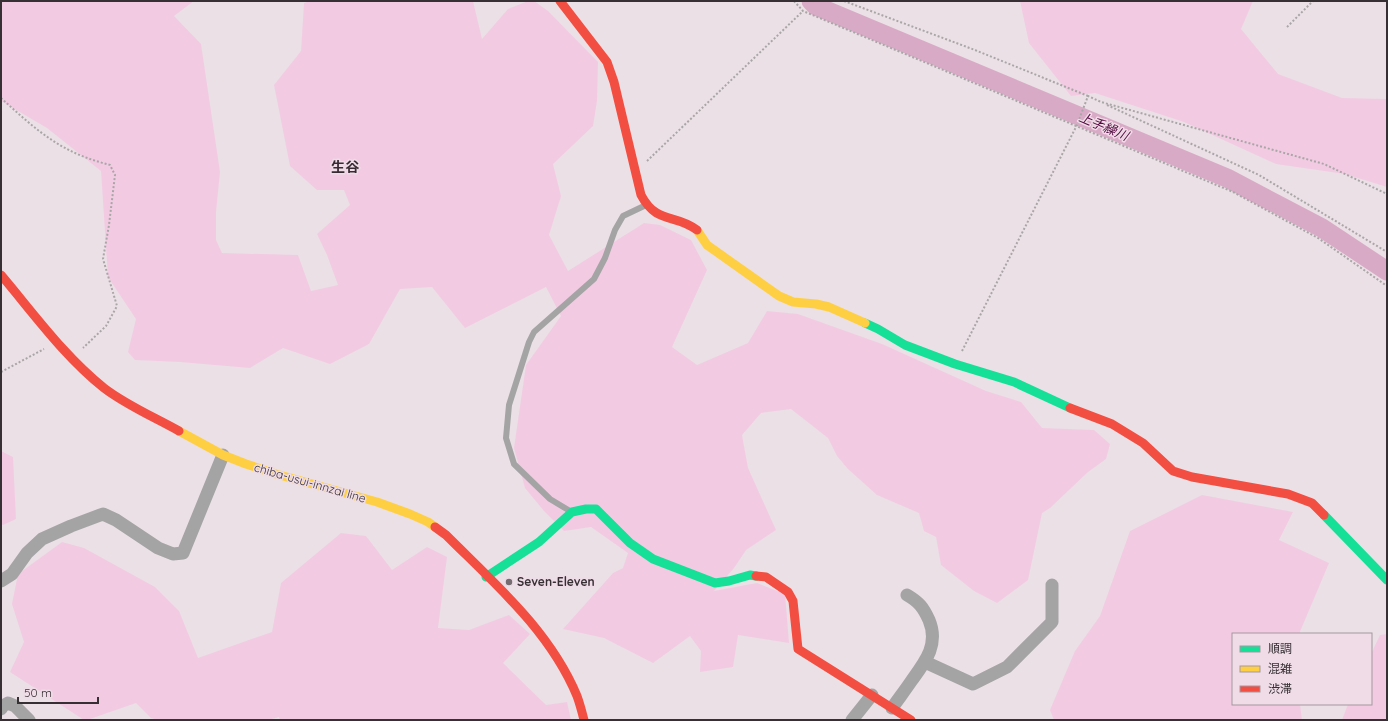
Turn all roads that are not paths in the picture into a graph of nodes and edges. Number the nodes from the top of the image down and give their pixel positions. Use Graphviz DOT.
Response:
graph roads {
  1 [pos="560,1"];
  2 [pos="646,205"];
  3 [pos="1,275"];
  4 [pos="223,455"];
  5 [pos="572,512"];
  6 [pos="486,577"];
  7 [pos="1387,580"];
  8 [pos="1,581"];
  9 [pos="1052,585"];
  10 [pos="907,594"];
  11 [pos="925,662"];
  12 [pos="872,695"];
  13 [pos="892,708"];
  14 [pos="1,709"];
  15 [pos="29,720"];
  16 [pos="584,720"];
  17 [pos="852,720"];
  18 [pos="911,720"];
  1 -- 2 [label="street"];
  2 -- 5 [label="lane"];
  2 -- 7 [label="street"];
  3 -- 4 [label="street, chiba-usui-innzai line"];
  4 -- 6 [label="street, chiba-usui-innzai line"];
  4 -- 8 [label="street"];
  5 -- 6 [label="street"];
  5 -- 12 [label="street"];
  6 -- 16 [label="street, chiba-usui-innzai line"];
  9 -- 11 [label="street"];
  10 -- 11 [label="street"];
  11 -- 13 [label="street"];
  12 -- 13 [label="street"];
  12 -- 17 [label="street"];
  13 -- 18 [label="street"];
  14 -- 15 [label="street"];
}
